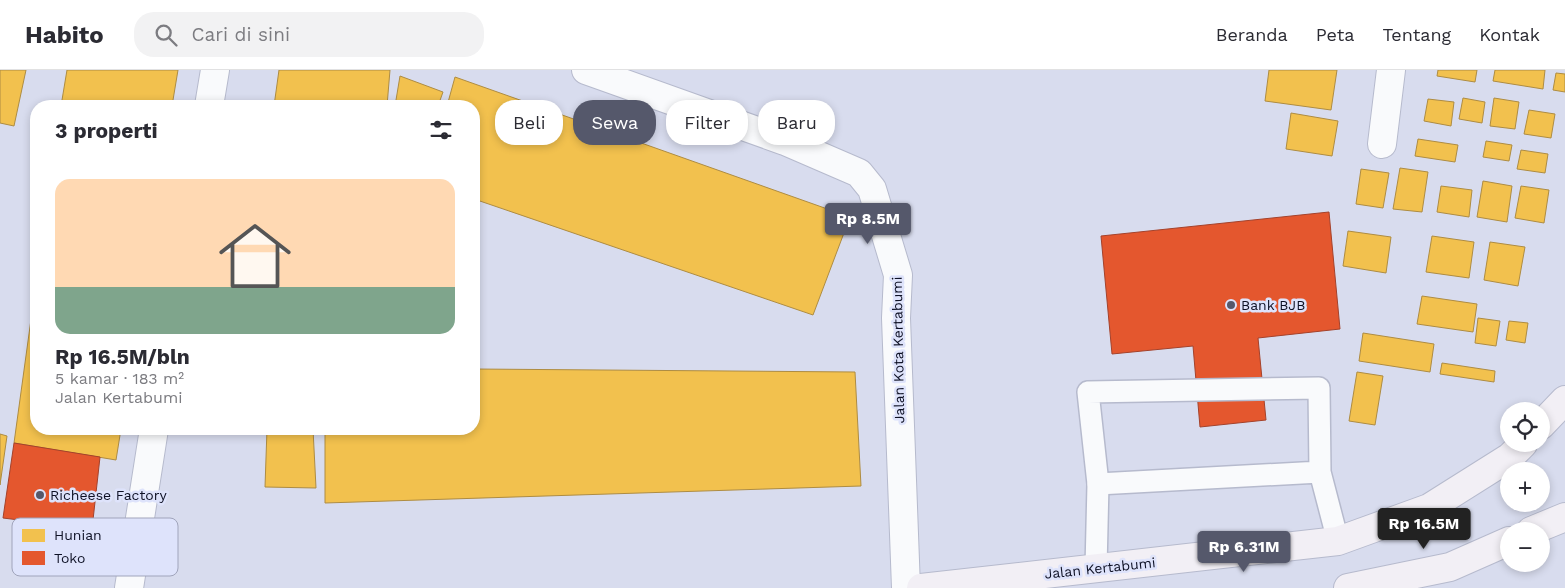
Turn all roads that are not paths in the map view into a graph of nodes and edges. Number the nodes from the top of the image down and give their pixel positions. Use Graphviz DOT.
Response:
graph roads {
  1 [pos="215,70"];
  2 [pos="586,70"];
  3 [pos="1391,70"];
  4 [pos="210,100"];
  5 [pos="1382,144"];
  6 [pos="1565,400"];
  7 [pos="1550,416"];
  8 [pos="153,435"];
  9 [pos="1515,452"];
  10 [pos="1320,472"];
  11 [pos="1098,484"];
  12 [pos="1565,516"];
  13 [pos="140,518"];
  14 [pos="1550,523"];
  15 [pos="1338,541"];
  16 [pos="1500,545"];
  17 [pos="1096,568"];
  18 [pos="906,588"];
  19 [pos="921,588"];
  20 [pos="1348,588"];
  1 -- 4 [label="street"];
  2 -- 18 [label="street, Jalan Kota Kertabumi"];
  3 -- 5 [label="street"];
  6 -- 7 [label="main road"];
  8 -- 13 [label="street"];
  9 -- 15 [label="main road, Jalan Kertabumi"];
  10 -- 11 [label="lane"];
  10 -- 11 [label="lane"];
  10 -- 15 [label="lane"];
  11 -- 17 [label="lane"];
  12 -- 14 [label="main road"];
  15 -- 17 [label="main road, Jalan Kertabumi"];
  16 -- 20 [label="main road"];
  17 -- 19 [label="main road, Jalan Kertabumi"];
}
